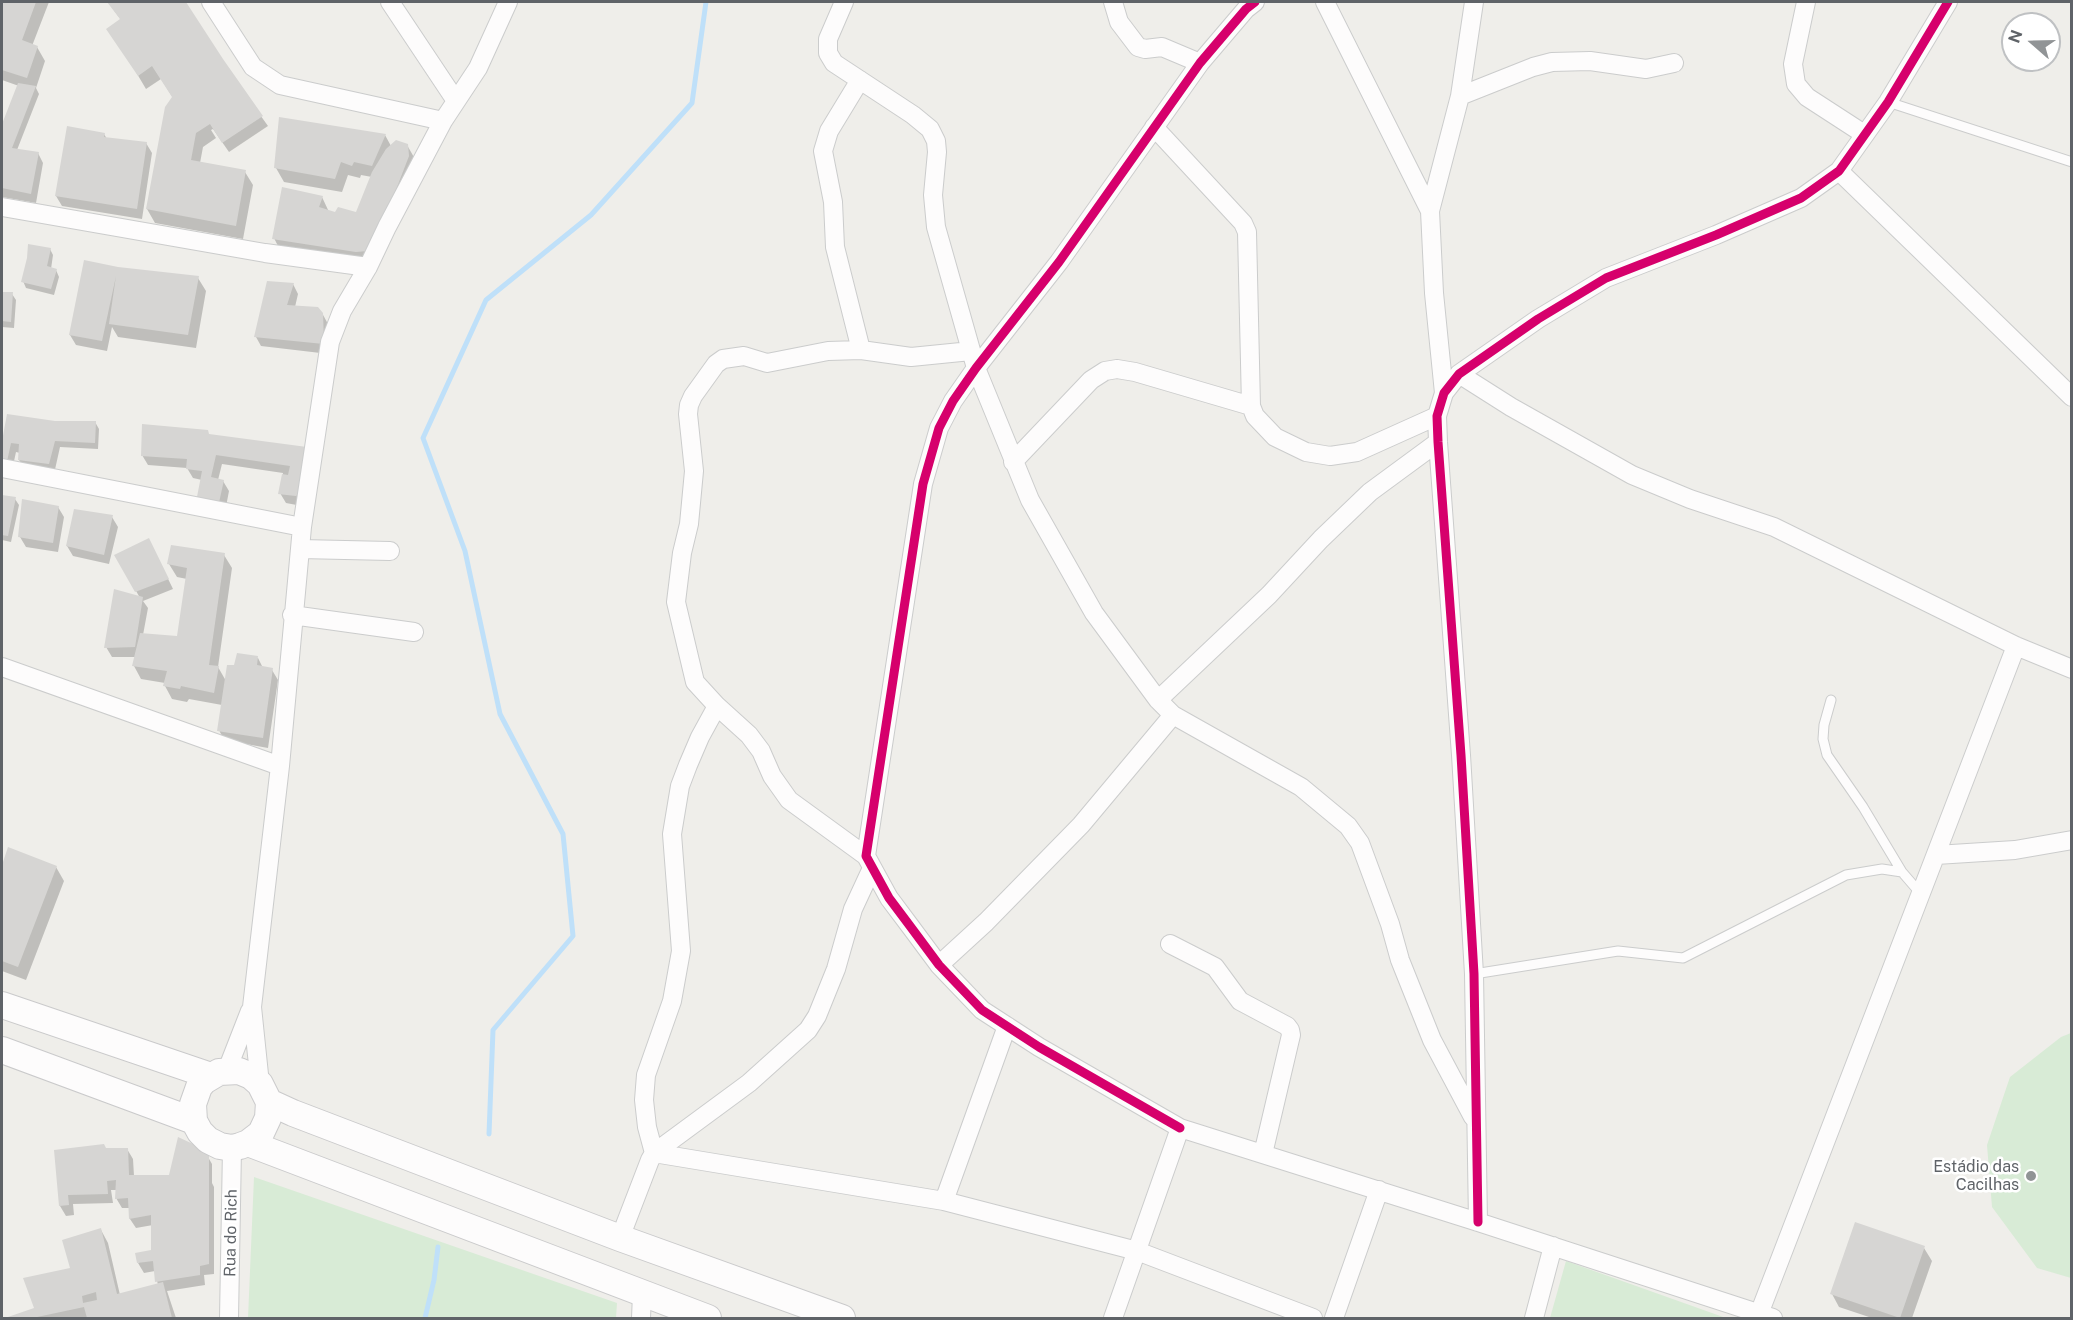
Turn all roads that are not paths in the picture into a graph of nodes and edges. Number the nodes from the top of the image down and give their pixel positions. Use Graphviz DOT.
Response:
graph roads {
  1 [pos="211,2"];
  2 [pos="390,2"];
  3 [pos="508,2"];
  4 [pos="844,2"];
  5 [pos="1113,2"];
  6 [pos="1255,2"];
  7 [pos="1325,2"];
  8 [pos="1474,2"];
  9 [pos="1806,2"];
  10 [pos="1948,2"];
  11 [pos="1200,63"];
  12 [pos="1674,63"];
  13 [pos="860,80"];
  14 [pos="1460,96"];
  15 [pos="456,101"];
  16 [pos="1888,102"];
  17 [pos="443,121"];
  18 [pos="1154,127"];
  19 [pos="1864,134"];
  20 [pos="2072,162"];
  21 [pos="1839,171"];
  22 [pos="2,207"];
  23 [pos="1430,211"];
  24 [pos="368,267"];
  25 [pos="861,350"];
  26 [pos="974,359"];
  27 [pos="1460,374"];
  28 [pos="1444,393"];
  29 [pos="2072,397"];
  30 [pos="1251,406"];
  31 [pos="1437,416"];
  32 [pos="1438,442"];
  33 [pos="1013,462"];
  34 [pos="2,468"];
  35 [pos="302,526"];
  36 [pos="300,549"];
  37 [pos="390,551"];
  38 [pos="292,615"];
  39 [pos="414,632"];
  40 [pos="2016,646"];
  41 [pos="2,667"];
  42 [pos="2072,669"];
  43 [pos="1158,700"];
  44 [pos="1831,700"];
  45 [pos="717,706"];
  46 [pos="1173,715"];
  47 [pos="280,766"];
  48 [pos="2072,840"];
  49 [pos="1936,855"];
  50 [pos="869,862"];
  51 [pos="1902,872"];
  52 [pos="1921,894"];
  53 [pos="1170,944"];
  54 [pos="939,965"];
  55 [pos="1473,974"];
  56 [pos="2,1005"];
  57 [pos="252,1007"];
  58 [pos="1007,1026"];
  59 [pos="2,1050"];
  60 [pos="219,1073"];
  61 [pos="265,1093"];
  62 [pos="194,1121"];
  63 [pos="1475,1121"];
  64 [pos="1180,1128"];
  65 [pos="240,1145"];
  66 [pos="654,1153"];
  67 [pos="1263,1154"];
  68 [pos="1379,1190"];
  69 [pos="944,1201"];
  70 [pos="1478,1222"];
  71 [pos="620,1238"];
  72 [pos="1553,1246"];
  73 [pos="1137,1251"];
  74 [pos="642,1306"];
  75 [pos="1766,1316"];
  76 [pos="229,1318"];
  77 [pos="708,1318"];
  78 [pos="842,1318"];
  79 [pos="1113,1318"];
  80 [pos="1313,1318"];
  81 [pos="1334,1318"];
  82 [pos="1534,1318"];
  1 -- 17 [label="street"];
  2 -- 15 [label="street"];
  3 -- 15 [label="street"];
  4 -- 13 [label="street"];
  5 -- 11 [label="street"];
  6 -- 11 [label="street"];
  7 -- 23 [label="street"];
  8 -- 14 [label="street"];
  9 -- 19 [label="street"];
  10 -- 16 [label="street"];
  11 -- 18 [label="street"];
  12 -- 14 [label="street"];
  13 -- 25 [label="street"];
  13 -- 26 [label="street"];
  14 -- 23 [label="street"];
  15 -- 17 [label="street"];
  16 -- 19 [label="street"];
  16 -- 20 [label="lane"];
  17 -- 24 [label="street"];
  18 -- 26 [label="street"];
  18 -- 30 [label="street"];
  19 -- 21 [label="street"];
  21 -- 27 [label="street"];
  21 -- 29 [label="street"];
  22 -- 24 [label="street"];
  23 -- 28 [label="street"];
  24 -- 35 [label="street"];
  25 -- 26 [label="street"];
  25 -- 45 [label="street"];
  26 -- 33 [label="street"];
  26 -- 50 [label="street"];
  27 -- 28 [label="street"];
  27 -- 40 [label="street"];
  28 -- 31 [label="street"];
  30 -- 31 [label="street"];
  30 -- 33 [label="street"];
  31 -- 32 [label="street"];
  32 -- 43 [label="street"];
  32 -- 55 [label="street"];
  33 -- 43 [label="street"];
  34 -- 35 [label="street"];
  35 -- 36 [label="street"];
  36 -- 37 [label="street"];
  36 -- 38 [label="street"];
  38 -- 39 [label="street"];
  38 -- 47 [label="street"];
  40 -- 42 [label="street"];
  40 -- 49 [label="street"];
  41 -- 47 [label="street"];
  43 -- 46 [label="street"];
  44 -- 51 [label="lane"];
  45 -- 50 [label="street"];
  45 -- 66 [label="street"];
  46 -- 54 [label="street"];
  46 -- 63 [label="street"];
  47 -- 57 [label="street"];
  48 -- 49 [label="street"];
  49 -- 52 [label="street"];
  50 -- 54 [label="street"];
  50 -- 66 [label="street"];
  51 -- 52 [label="lane"];
  51 -- 55 [label="lane"];
  52 -- 75 [label="street"];
  53 -- 67 [label="street"];
  54 -- 58 [label="street"];
  55 -- 63 [label="street"];
  56 -- 60 [label="main road"];
  57 -- 60 [label="street"];
  57 -- 61 [label="street"];
  58 -- 64 [label="street"];
  58 -- 69 [label="street"];
  59 -- 62 [label="main road"];
  60 -- 61 [label="main road"];
  60 -- 62 [label="main road"];
  61 -- 65 [label="main road"];
  61 -- 71 [label="main road"];
  62 -- 65 [label="main road"];
  63 -- 70 [label="street"];
  64 -- 67 [label="street"];
  64 -- 73 [label="street"];
  65 -- 74 [label="main road"];
  65 -- 76 [label="street, Rua do Rich"];
  66 -- 69 [label="street"];
  66 -- 71 [label="street"];
  67 -- 68 [label="street"];
  68 -- 70 [label="street"];
  68 -- 81 [label="street"];
  69 -- 73 [label="street"];
  70 -- 72 [label="street"];
  71 -- 78 [label="main road"];
  72 -- 75 [label="street"];
  72 -- 82 [label="street"];
  73 -- 79 [label="street"];
  73 -- 80 [label="street"];
  74 -- 77 [label="main road"];
}
